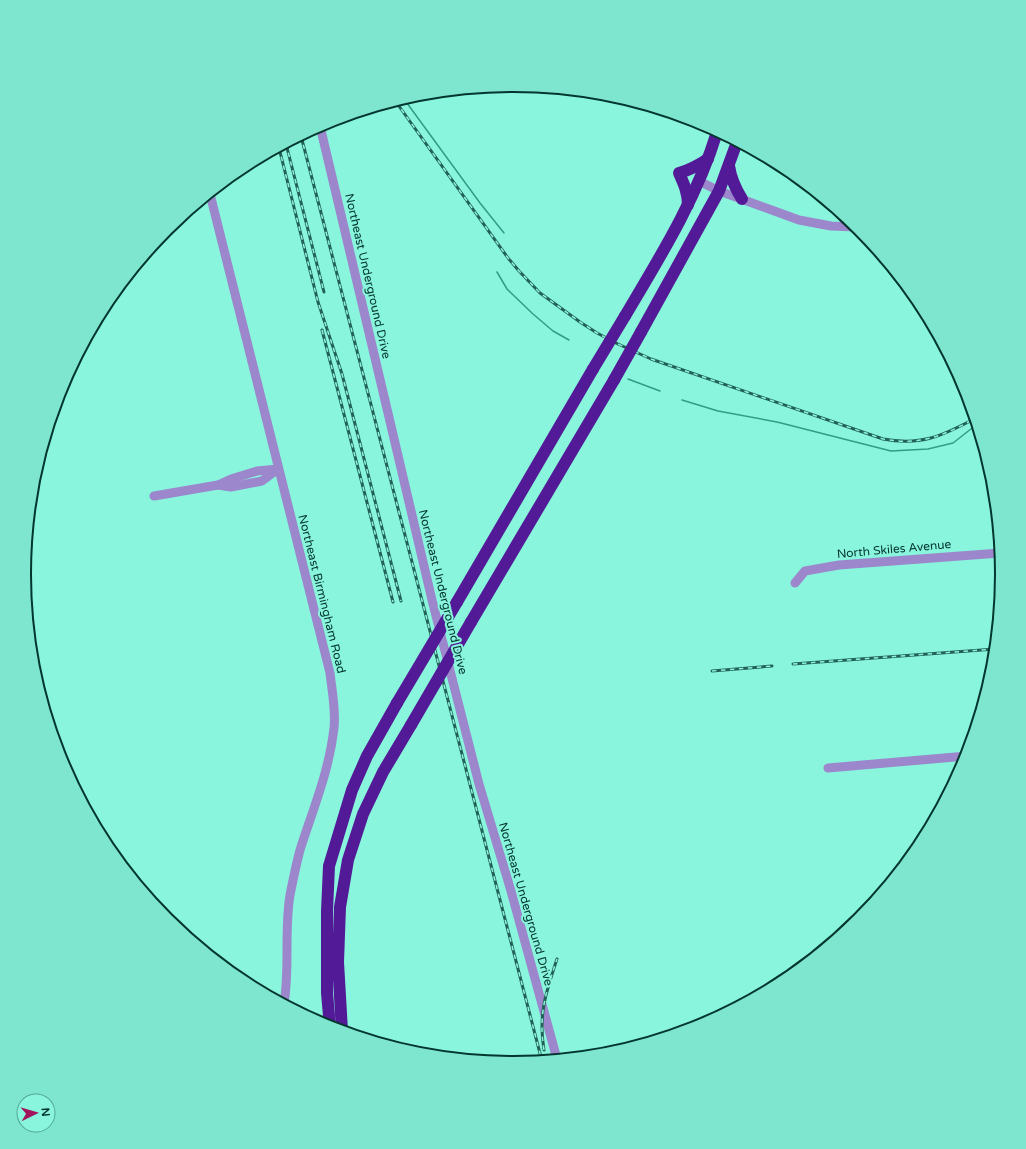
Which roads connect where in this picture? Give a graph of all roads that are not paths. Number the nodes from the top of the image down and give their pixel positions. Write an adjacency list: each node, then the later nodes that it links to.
1 (322, 132): 21 (street, Northeast Underground Drive)
2 (716, 138): 4 (highway)
3 (735, 147): 5 (highway)
4 (708, 159): 6 (highway); 10 (highway)
5 (729, 166): 7 (highway); 9 (highway)
6 (699, 181): 7 (street); 10 (highway)
7 (719, 191): 9 (street); 20 (highway, bridge)
8 (211, 199): 12 (street, Northeast Birmingham Road)
9 (742, 199): 11 (street)
10 (688, 205): 19 (highway, bridge)
11 (846, 226)
12 (278, 470): 13 (street); 18 (street, Northeast Birmingham Road)
13 (154, 496)
14 (994, 553): 15 (street, North Skiles Avenue)
15 (795, 583)
16 (959, 757): 17 (street)
17 (828, 768)
18 (285, 999)
19 (329, 1020)
20 (342, 1025)
21 (556, 1054)

